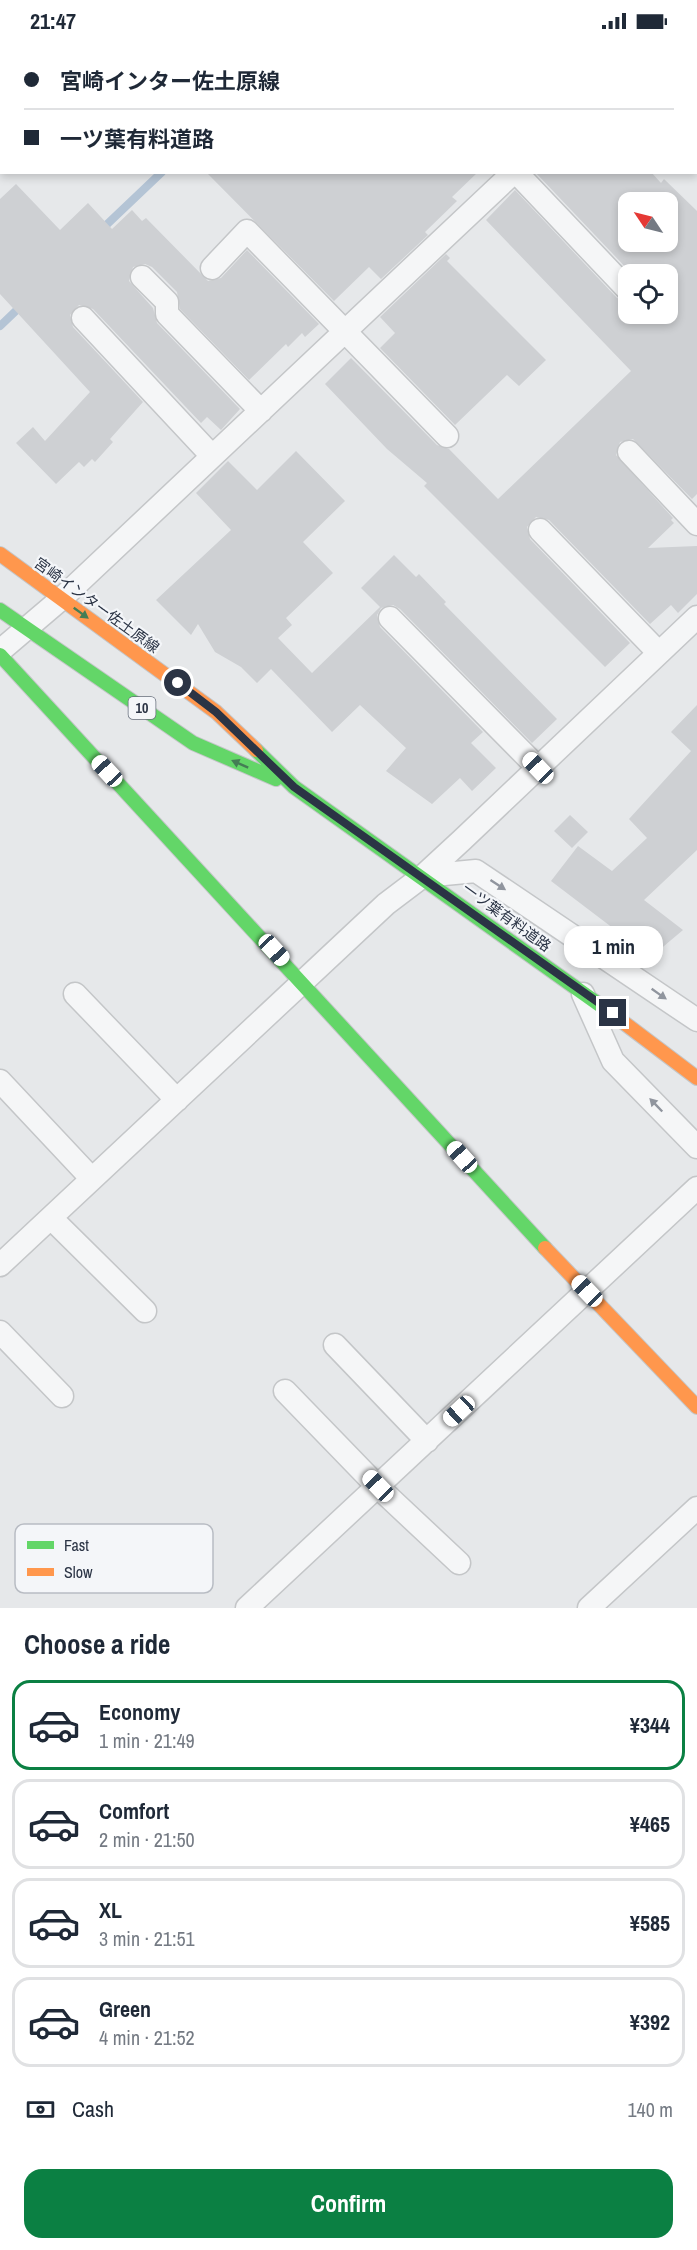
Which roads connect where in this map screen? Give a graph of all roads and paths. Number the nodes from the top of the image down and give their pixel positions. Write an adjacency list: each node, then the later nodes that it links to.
1 (513, 174): 7 (street)
2 (517, 174): 5 (street)
3 (212, 268): 7 (street)
4 (141, 277): 8 (street)
5 (618, 280)
6 (83, 318): 11 (street)
7 (345, 331): 8 (street); 9 (street)
8 (261, 411): 11 (street)
9 (447, 436)
10 (629, 452): 12 (street)
11 (212, 456): 15 (street)
12 (697, 524)
13 (540, 530): 21 (street)
14 (0, 554): 15 (main road, 宮崎インター佐土原線)
15 (61, 599): 19 (street); 23 (main road, 宮崎インター佐土原線, one-way to 23)
16 (0, 610): 19 (main road, 10)
17 (697, 617): 21 (street)
18 (390, 618): 22 (street)
19 (26, 629): 20 (street); 23 (main road, 10, one-way to 19)
20 (0, 653): 25 (main road)
21 (659, 653): 22 (street)
22 (538, 768): 24 (street)
23 (294, 787): 24 (main road, 一ツ葉有料道路)
24 (423, 876): 25 (street); 26 (main road, 一ツ葉有料道路); 28 (street, one-way to 28)
25 (303, 982): 31 (street); 37 (main road)
26 (581, 990): 29 (main road, 一ツ葉有料道路); 32 (street, one-way to 26)
27 (75, 994): 31 (street)
28 (697, 1020)
29 (697, 1078)
30 (0, 1081): 33 (street)
31 (177, 1100): 33 (street)
32 (697, 1147)
33 (92, 1179): 35 (street)
34 (697, 1188): 37 (street)
35 (51, 1218): 36 (street); 38 (street)
36 (3, 1257)
37 (587, 1291): 43 (main road); 44 (street)
38 (145, 1311)
39 (0, 1332): 42 (street)
40 (335, 1345): 44 (street)
41 (285, 1391): 45 (street)
42 (62, 1396)
43 (697, 1407)
44 (427, 1441): 45 (street)
45 (378, 1486): 47 (street); 48 (street)
46 (697, 1508): 49 (street)
47 (459, 1563)
48 (248, 1608)
49 (589, 1608)

